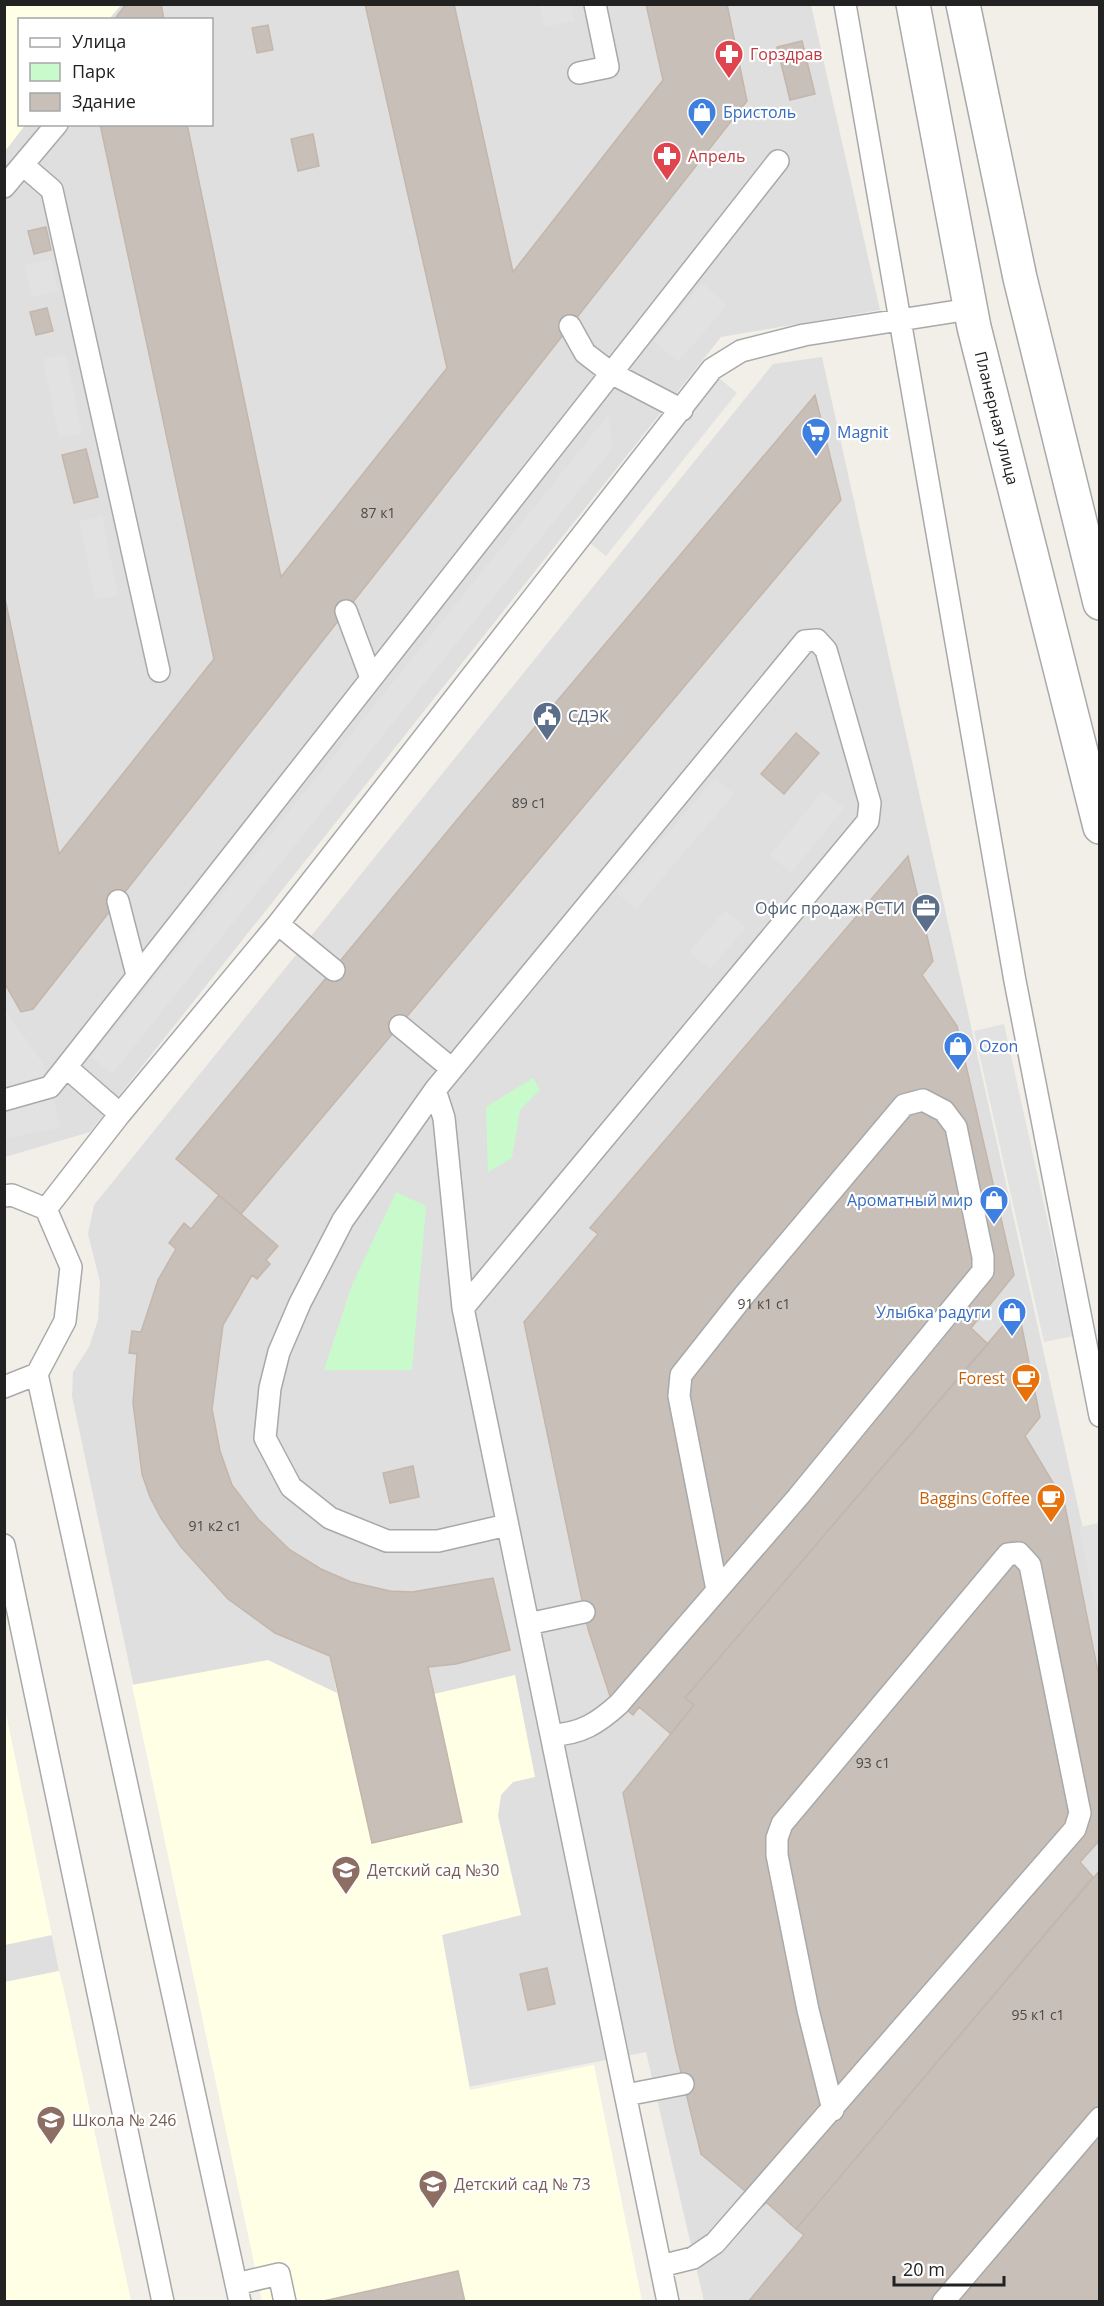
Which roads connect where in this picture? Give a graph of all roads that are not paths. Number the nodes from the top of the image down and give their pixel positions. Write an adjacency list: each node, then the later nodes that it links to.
1 (595, 4): 5 (lane)
2 (844, 4): 11 (lane)
3 (913, 4): 10 (street, Планерная улица)
4 (963, 4): 15 (street)
5 (579, 73)
6 (55, 126): 8 (lane)
7 (778, 161): 13 (lane)
8 (23, 165): 9 (lane); 17 (lane)
9 (4, 187)
10 (970, 309): 11 (lane); 19 (street, Планерная улица)
11 (900, 320): 14 (lane); 35 (lane)
12 (570, 326): 13 (lane)
13 (611, 373): 14 (lane); 18 (lane)
14 (682, 410): 21 (lane)
15 (1100, 603)
16 (346, 611): 18 (lane)
17 (159, 671)
18 (371, 678): 23 (lane)
19 (1100, 827)
20 (118, 901): 23 (lane)
21 (278, 924): 22 (lane); 29 (lane)
22 (334, 970)
23 (137, 975): 25 (lane)
24 (400, 1026): 26 (lane)
25 (66, 1067): 28 (lane); 29 (lane)
26 (452, 1070): 27 (lane); 32 (lane)
27 (435, 1090): 32 (lane); 36 (lane)
28 (4, 1100)
29 (120, 1114): 31 (lane)
30 (4, 1196): 31 (lane)
31 (46, 1209): 33 (lane)
32 (463, 1308): 36 (lane)
33 (38, 1374): 34 (lane); 47 (lane)
34 (4, 1387)
35 (1100, 1416)
36 (507, 1525): 40 (lane)
37 (4, 1545): 48 (lane)
38 (717, 1590): 38 (lane); 41 (lane)
39 (584, 1612): 40 (lane)
40 (528, 1624): 41 (lane)
41 (552, 1735): 43 (lane)
42 (683, 2084): 43 (lane)
43 (626, 2095): 46 (lane)
44 (833, 2110): 44 (lane); 46 (lane)
45 (1100, 2118): 51 (lane)
46 (661, 2266): 50 (lane)
47 (238, 2293): 49 (lane)
48 (163, 2301)
49 (285, 2301)
50 (668, 2301)
51 (943, 2301)

